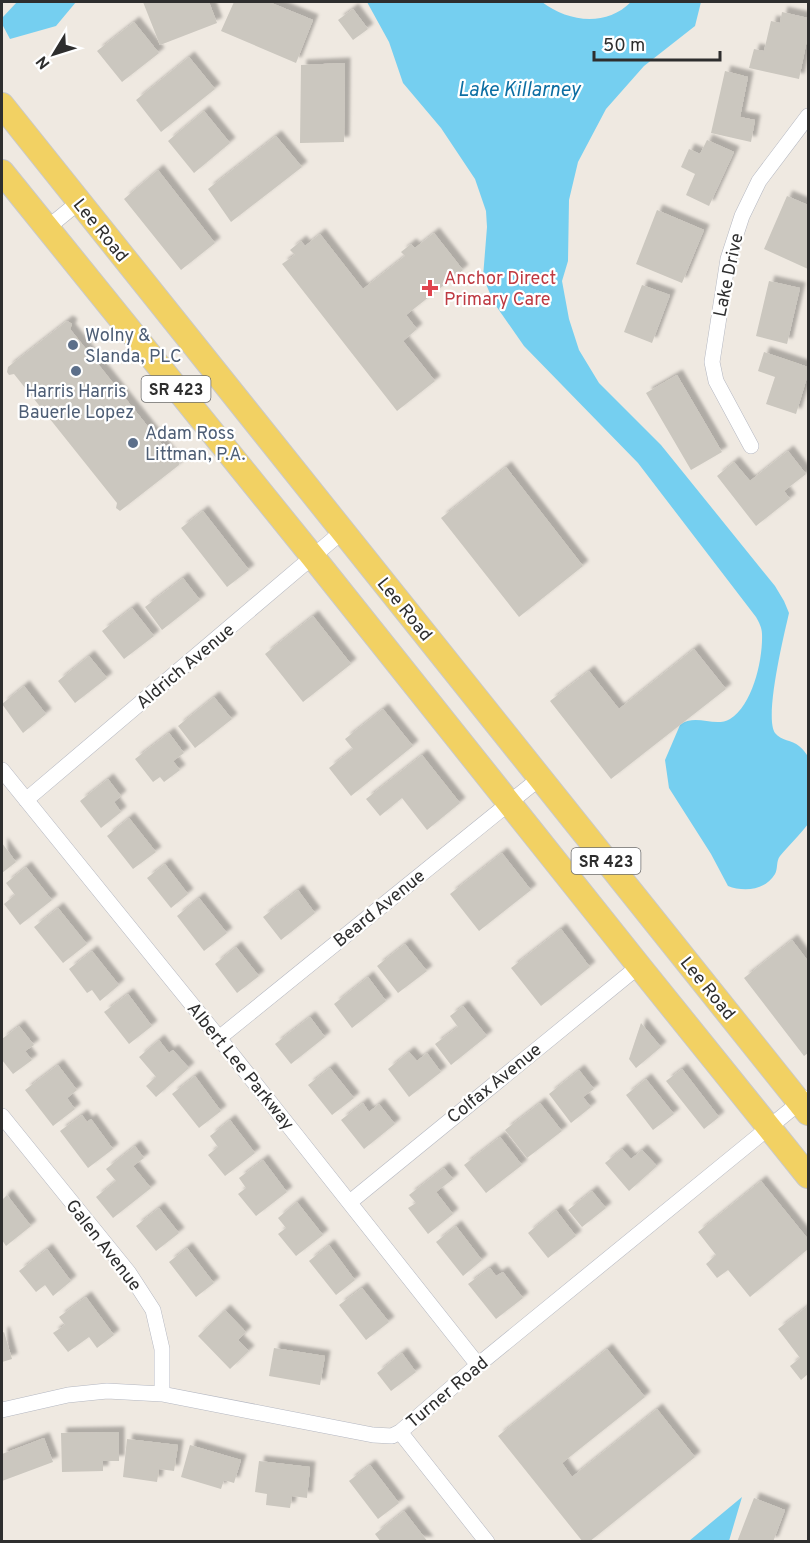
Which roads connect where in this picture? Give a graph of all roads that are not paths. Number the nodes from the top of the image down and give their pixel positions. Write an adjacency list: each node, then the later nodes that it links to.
1 (2, 105): 4 (main road, Lee Road / SR 423)
2 (808, 116): 6 (street, Lake Drive)
3 (2, 172): 5 (main road, SR 423)
4 (79, 202): 5 (street); 7 (main road, Lee Road / SR 423)
5 (46, 229): 8 (main road, SR 423)
6 (751, 446)
7 (343, 531): 8 (street, Aldrich Avenue); 10 (main road, Lee Road / SR 423)
8 (313, 557): 11 (street, Aldrich Avenue); 12 (main road, SR 423)
9 (2, 770): 11 (street, Albert Lee Parkway)
10 (540, 778): 12 (street, Beard Avenue); 15 (main road, Lee Road / SR 423)
11 (26, 800): 14 (street, Albert Lee Parkway)
12 (510, 803): 13 (main road, SR 423); 14 (street, Beard Avenue)
13 (639, 966): 17 (main road, SR 423); 19 (street, Colfax Avenue)
14 (219, 1038): 19 (street, Albert Lee Parkway)
15 (806, 1103): 17 (street, Turner Road)
16 (2, 1116): 21 (street, Galen Avenue)
17 (770, 1128): 18 (main road, SR 423); 20 (street, Turner Road)
18 (808, 1176)
19 (350, 1202): 20 (street, Albert Lee Parkway)
20 (478, 1365): 23 (street, Turner Road)
21 (162, 1394): 22 (street, Turner Road); 23 (street, Turner Road)
22 (2, 1410)
23 (400, 1432): 24 (street)
24 (487, 1542)

